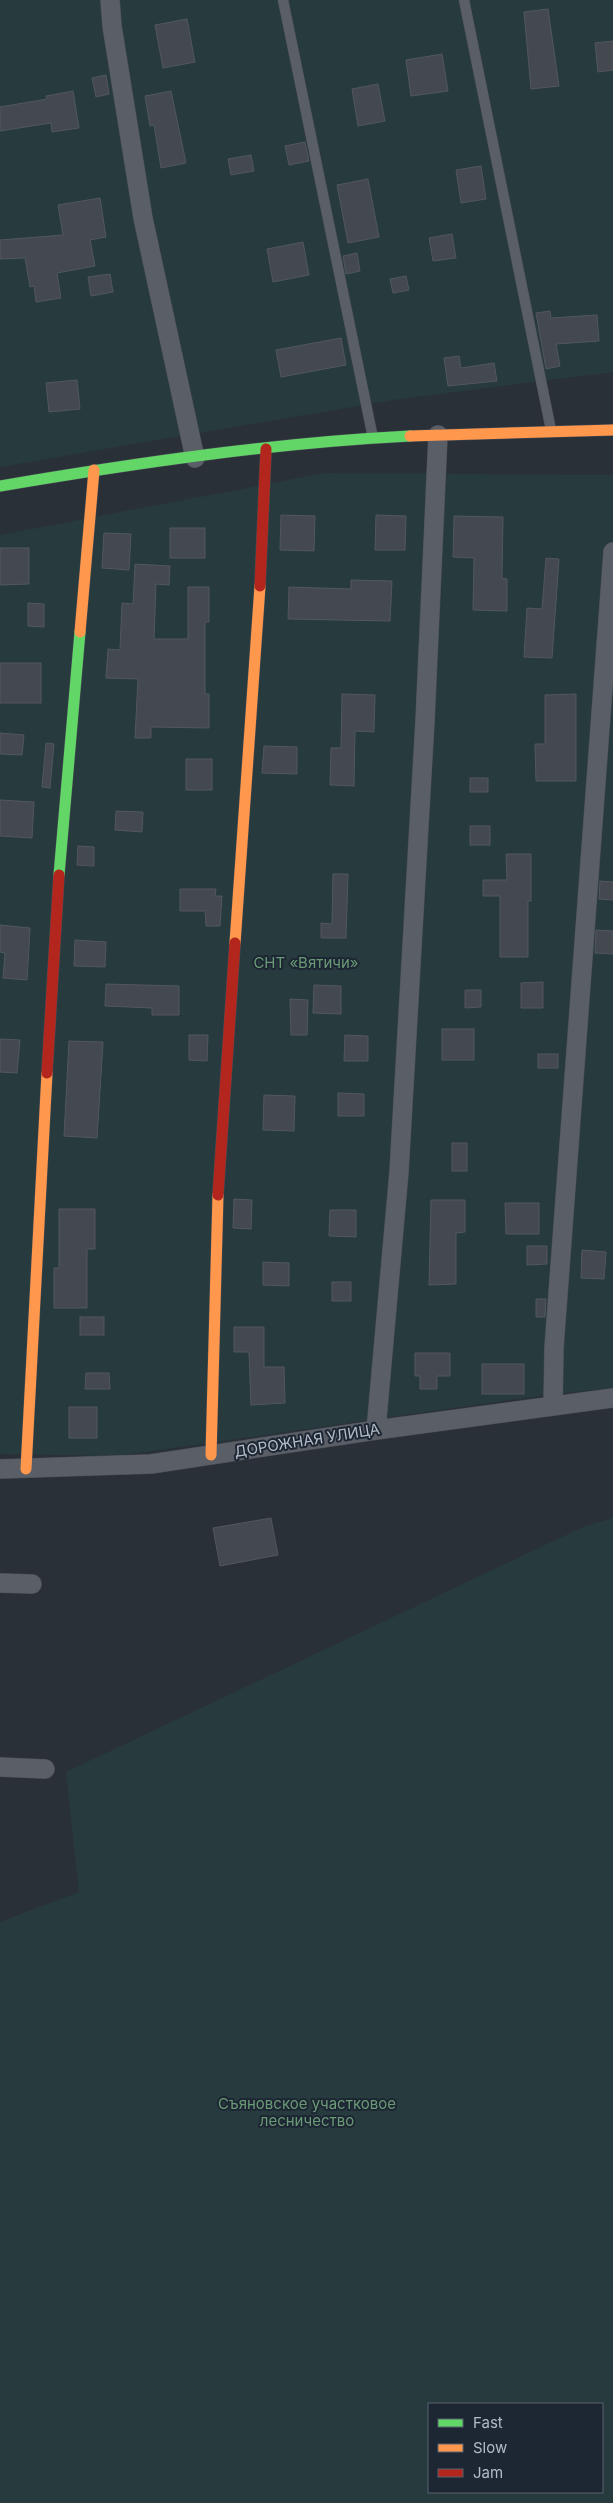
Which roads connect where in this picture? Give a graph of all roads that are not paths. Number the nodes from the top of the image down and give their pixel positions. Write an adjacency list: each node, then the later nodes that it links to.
1 (110, 0): 9 (street)
2 (283, 0): 7 (lane)
3 (464, 0): 5 (lane)
4 (613, 430): 5 (street)
5 (551, 431): 6 (street)
6 (438, 435): 7 (street); 15 (street)
7 (373, 440): 8 (street)
8 (266, 449): 9 (street); 16 (street)
9 (195, 458): 10 (street)
10 (94, 470): 11 (street); 18 (street)
11 (0, 486)
12 (613, 552): 14 (street)
13 (613, 1398): 14 (street, ДОРОЖНАЯ УЛИЦА)
14 (553, 1405): 15 (street, ДОРОЖНАЯ УЛИЦА)
15 (376, 1430): 16 (street, ДОРОЖНАЯ УЛИЦА)
16 (211, 1455): 18 (street, ДОРОЖНАЯ УЛИЦА)
17 (0, 1469): 18 (street, ДОРОЖНАЯ УЛИЦА)
18 (26, 1469)
19 (0, 1583): 20 (street)
20 (32, 1584)
21 (0, 1767): 22 (street)
22 (45, 1769)

